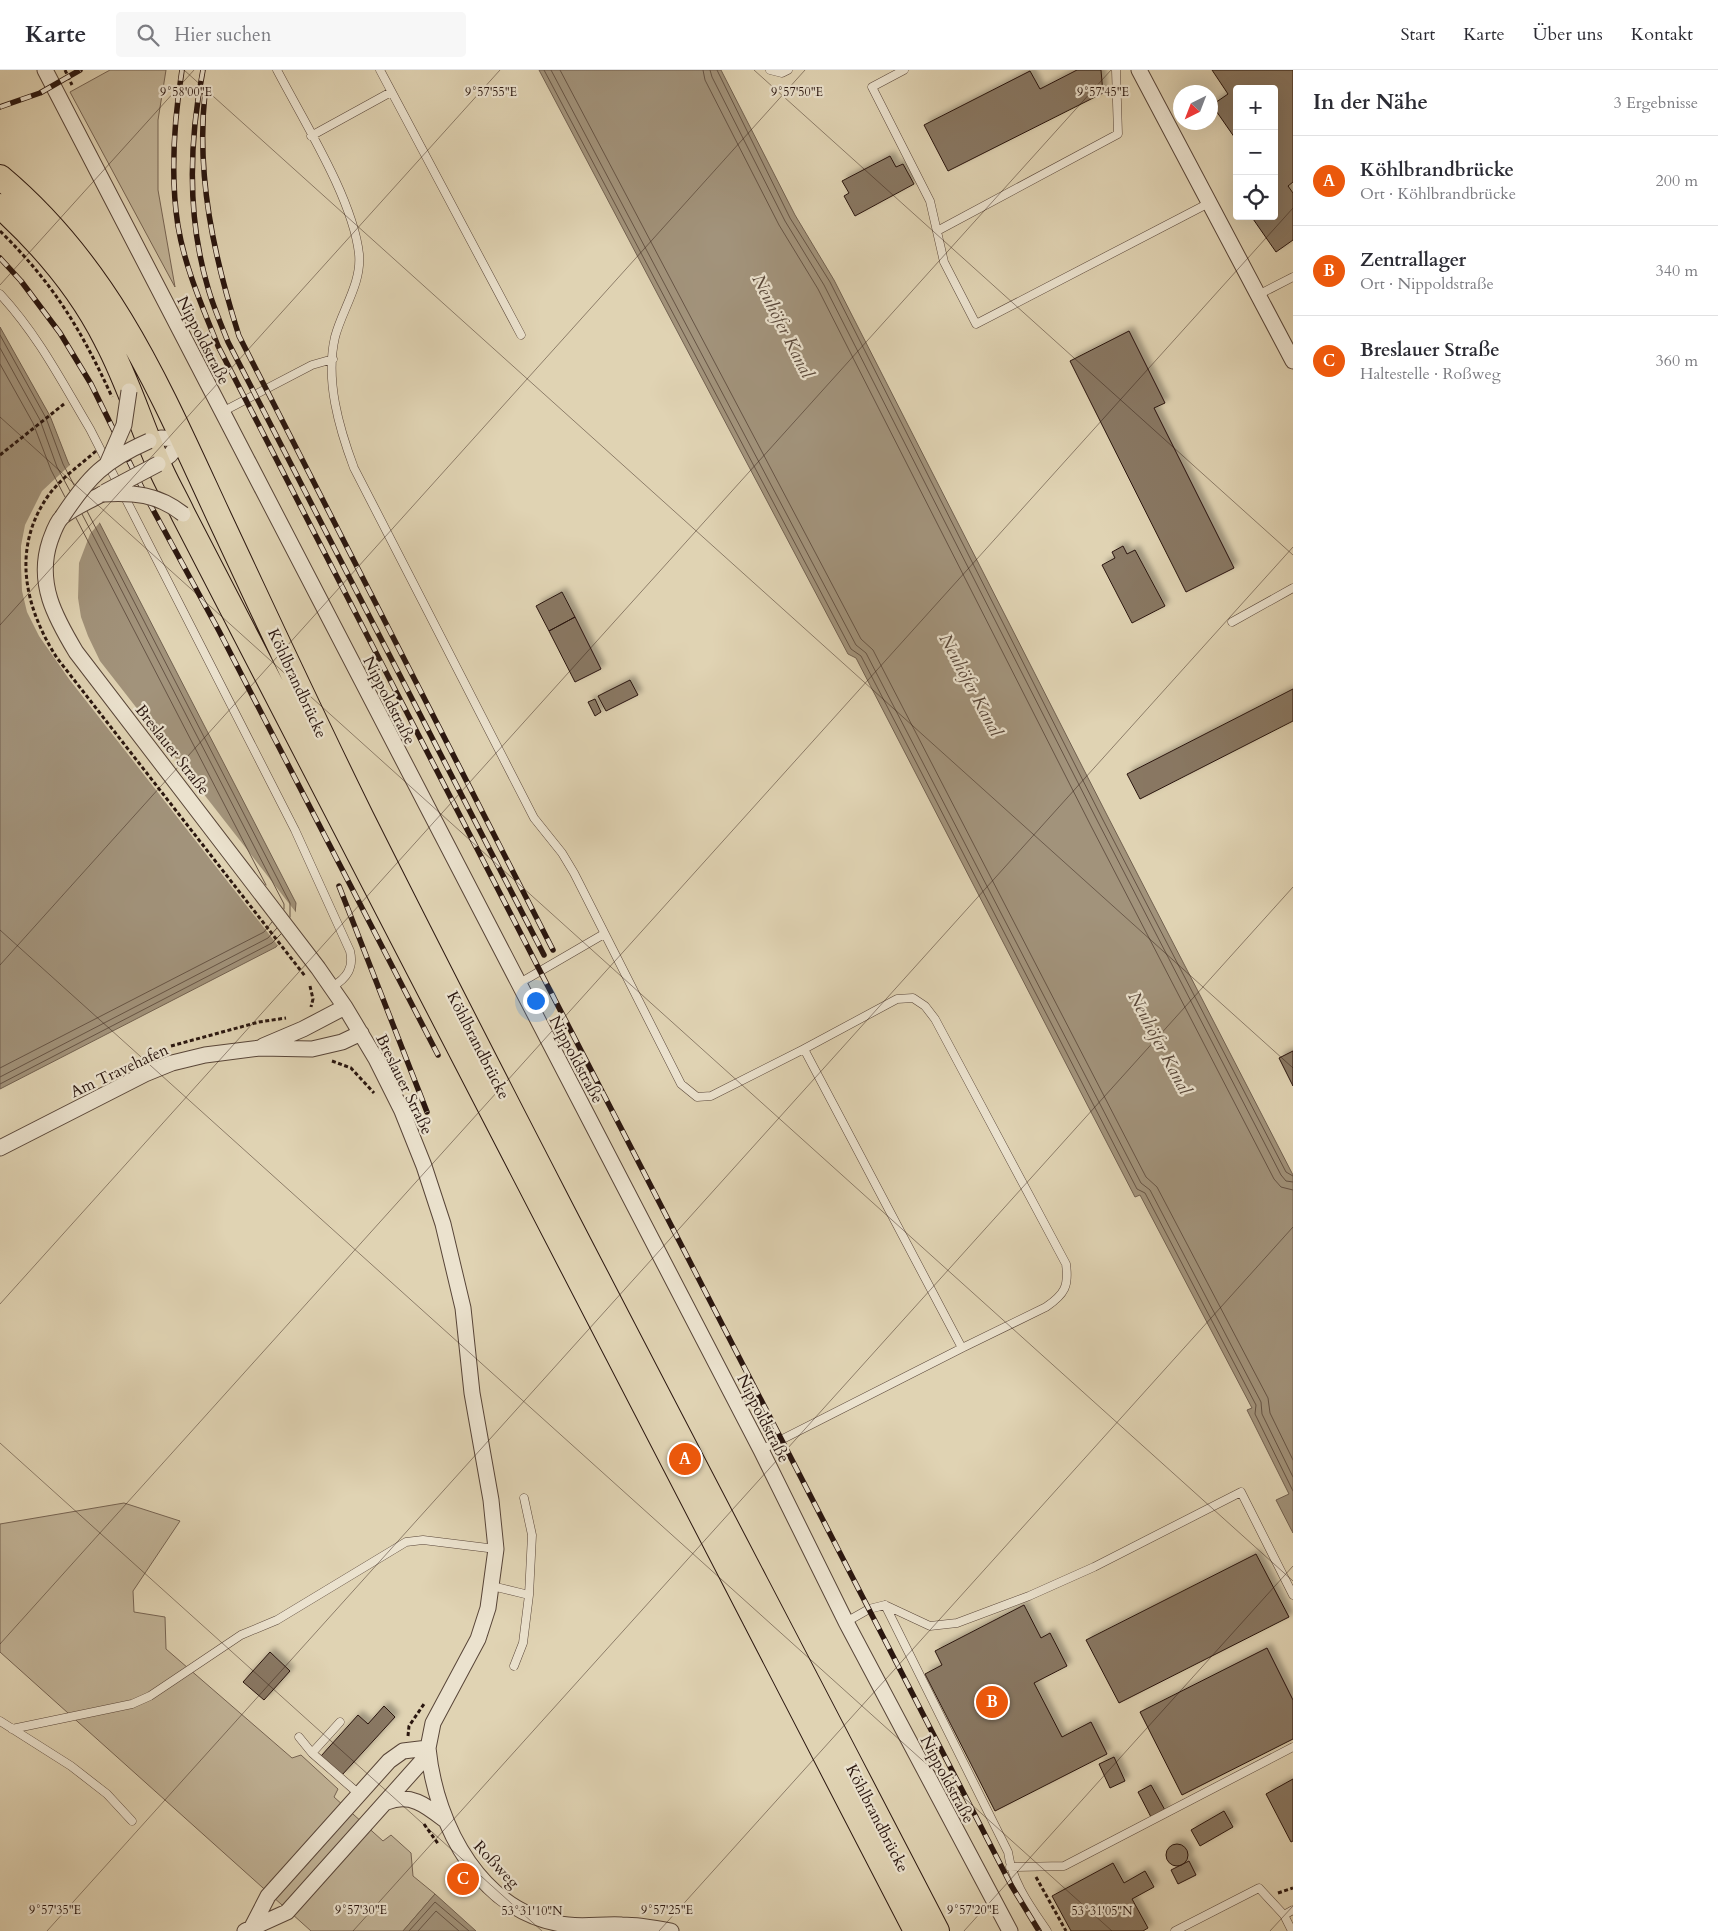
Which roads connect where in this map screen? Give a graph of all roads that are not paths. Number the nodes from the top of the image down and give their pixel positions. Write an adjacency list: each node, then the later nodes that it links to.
1 (45, 70): 24 (street, Nippoldstraße)
2 (277, 70): 10 (lane)
3 (380, 70): 9 (lane)
4 (770, 70): 5 (lane)
5 (788, 70)
6 (904, 70): 14 (lane)
7 (1116, 70): 14 (lane)
8 (1139, 70): 12 (street)
9 (391, 92): 10 (lane); 20 (lane)
10 (311, 136): 21 (lane)
11 (0, 177): 25 (main road, Köhlbrandbrücke)
12 (1210, 203): 14 (lane); 17 (street)
13 (0, 206): 23 (main road, Köhlbrandbrücke)
14 (939, 230)
15 (1293, 277): 17 (lane)
16 (0, 294): 19 (lane)
17 (1258, 295): 22 (street)
18 (0, 301): 19 (lane)
19 (10, 305): 36 (lane)
20 (521, 334)
21 (332, 360): 24 (lane); 34 (lane)
22 (1293, 361)
23 (120, 395): 26 (main road, Köhlbrandbrücke); 27 (street, Breslauer Straße, bridge)
24 (222, 412): 35 (street, Nippoldstraße)
25 (183, 439): 26 (street, Breslauer Straße); 28 (street); 69 (main road, Köhlbrandbrücke)
26 (149, 441): 27 (street, Breslauer Straße, bridge); 28 (main road, Köhlbrandbrücke)
27 (108, 462): 31 (street, Breslauer Straße, bridge)
28 (158, 464): 29 (street, bridge); 30 (main road, Köhlbrandbrücke)
29 (102, 494): 30 (street, bridge); 31 (street, bridge)
30 (183, 514): 68 (main road, Köhlbrandbrücke)
31 (62, 517): 36 (street, Breslauer Straße)
32 (1293, 588): 33 (lane)
33 (1232, 622)
34 (604, 934): 35 (lane); 40 (lane)
35 (518, 984): 43 (street, Nippoldstraße)
36 (332, 987): 37 (street, Breslauer Straße)
37 (345, 1007): 38 (street, Breslauer Straße); 39 (street, Am Travehafen)
38 (361, 1033): 39 (street, Am Travehafen); 45 (street, Breslauer Straße)
39 (260, 1048): 41 (street, Am Travehafen)
40 (804, 1049): 42 (lane); 42 (lane)
41 (0, 1148)
42 (962, 1348): 43 (lane)
43 (761, 1450): 50 (street, Nippoldstraße)
44 (524, 1498): 48 (lane)
45 (496, 1549): 46 (street, Breslauer Straße); 54 (lane)
46 (492, 1586): 48 (lane); 57 (street, Breslauer Straße)
47 (1293, 1594): 49 (lane)
48 (530, 1595): 51 (lane)
49 (885, 1604): 50 (lane); 63 (lane)
50 (846, 1622): 70 (street, Nippoldstraße)
51 (514, 1666)
52 (0, 1721): 54 (lane)
53 (340, 1722): 58 (lane)
54 (12, 1729): 61 (lane)
55 (299, 1736): 58 (lane)
56 (1293, 1747): 63 (lane)
57 (428, 1748): 59 (street, Breslauer Straße); 60 (street, Breslauer Straße); 62 (street, Roßweg)
58 (312, 1753): 59 (lane)
59 (359, 1794): 66 (street, Breslauer Straße)
60 (388, 1802): 62 (street); 66 (street, Breslauer Straße)
61 (132, 1821)
62 (446, 1821): 67 (street, Roßweg)
63 (1010, 1867): 71 (lane)
64 (1293, 1910): 65 (lane)
65 (1284, 1915): 72 (lane); 73 (lane)
66 (249, 1929)
67 (671, 1931)
68 (916, 1931)
69 (937, 1931)
70 (1010, 1931)
71 (1047, 1931)
72 (1175, 1931)
73 (1292, 1931)

